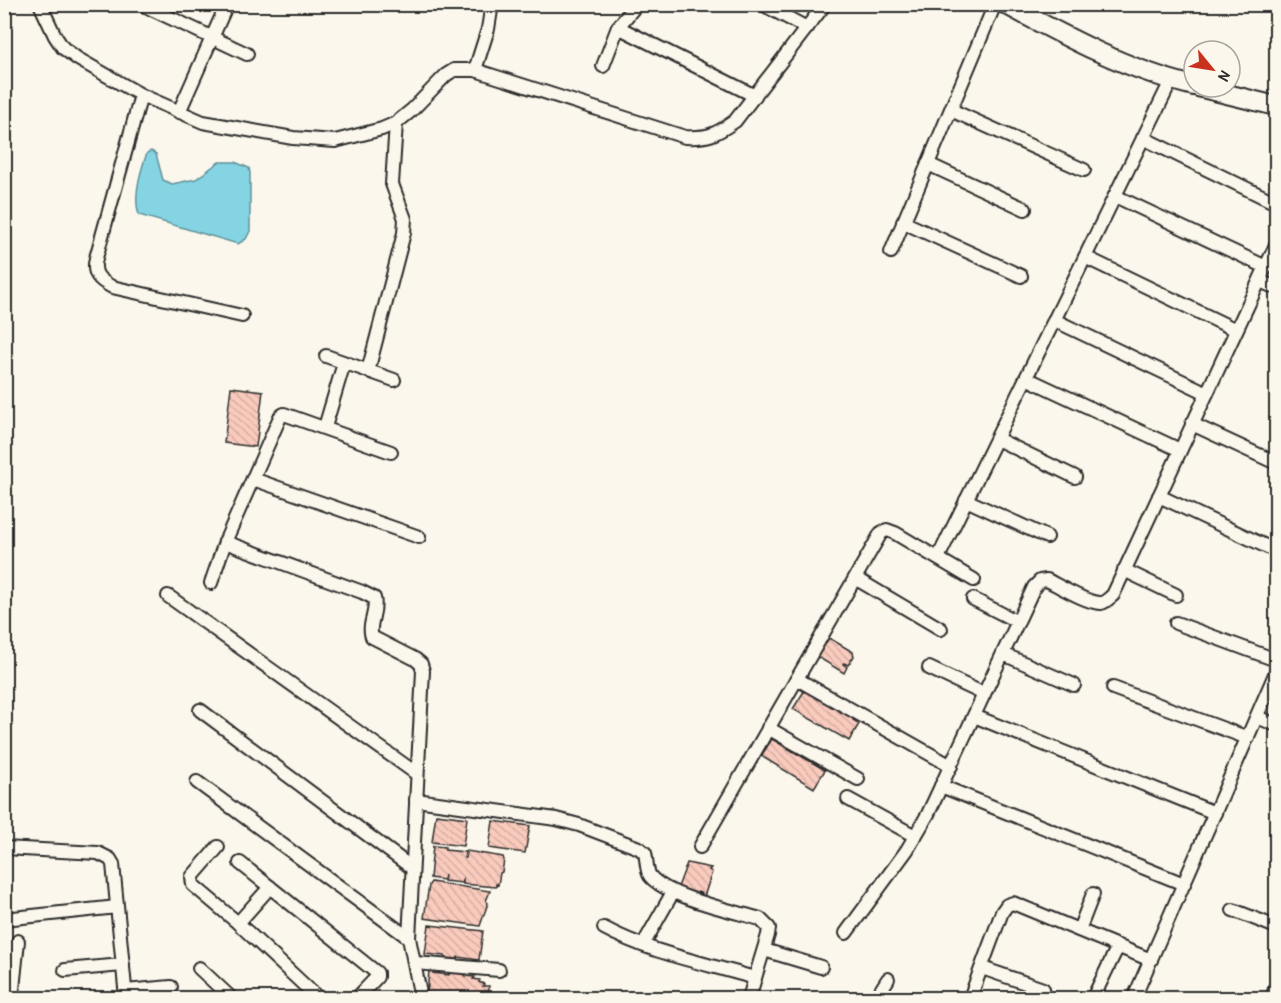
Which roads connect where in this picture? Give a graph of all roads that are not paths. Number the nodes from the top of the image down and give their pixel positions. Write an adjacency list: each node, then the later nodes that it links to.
1 (40, 4): 18 (street)
2 (141, 4): 12 (street)
3 (227, 4): 12 (street)
4 (492, 4): 15 (street)
5 (637, 4): 10 (street)
6 (762, 4): 11 (street)
7 (825, 4): 11 (street)
8 (995, 4): 22 (street)
9 (1005, 4): 16 (street)
10 (618, 27): 14 (street); 19 (street)
11 (807, 28): 19 (street)
12 (212, 37): 13 (street); 23 (street)
13 (247, 54)
14 (603, 66)
15 (476, 70): 19 (street); 24 (street)
16 (1171, 81): 17 (street); 25 (street)
17 (1182, 83)
18 (141, 95): 23 (street); 39 (street)
19 (754, 96)
20 (1242, 98): 21 (street)
21 (1276, 106)
22 (951, 110): 26 (street); 27 (street)
23 (179, 112): 24 (street)
24 (396, 123): 44 (street)
25 (1143, 138): 28 (street); 29 (street)
26 (928, 164): 30 (street); 31 (street)
27 (1084, 171)
28 (1115, 196): 34 (street); 35 (street)
29 (1276, 203)
30 (1025, 209)
31 (903, 222): 33 (street); 36 (street)
32 (1276, 245): 35 (street)
33 (891, 252)
34 (1085, 258): 40 (street); 41 (street)
35 (1266, 267): 37 (street)
36 (1021, 276)
37 (1260, 281): 38 (street); 41 (street)
38 (1276, 288)
39 (242, 316)
40 (1054, 321): 45 (street); 47 (street)
41 (1236, 330): 47 (street)
42 (326, 356): 43 (street)
43 (344, 363): 44 (street); 49 (street)
44 (368, 371): 46 (street)
45 (1026, 378): 50 (street); 51 (street)
46 (394, 380)
47 (1207, 393): 48 (street)
48 (1192, 424): 51 (street); 53 (street)
49 (325, 427): 52 (street); 55 (street)
50 (997, 439): 54 (street); 57 (street)
51 (1180, 450): 56 (street)
52 (391, 452)
53 (1276, 463)
54 (1075, 477)
55 (253, 479): 58 (street); 60 (street)
56 (1159, 496): 61 (street); 63 (street)
57 (966, 500): 59 (street); 62 (street)
58 (419, 537)
59 (1047, 537)
60 (225, 542): 66 (street); 88 (street)
61 (1276, 551)
62 (938, 558): 64 (street); 65 (street)
63 (1124, 570): 67 (street); 70 (street)
64 (855, 578): 72 (street); 77 (street)
65 (974, 580)
66 (212, 583)
67 (1176, 595)
68 (168, 596): 88 (street)
69 (973, 598): 70 (street)
70 (1018, 622): 73 (street)
71 (1176, 623): 74 (street)
72 (941, 629)
73 (1003, 654): 78 (street); 80 (street)
74 (1276, 660)
75 (928, 668): 80 (street)
76 (1276, 672): 83 (street)
77 (797, 679): 85 (street); 87 (street)
78 (1074, 685)
79 (1113, 687): 86 (street)
80 (984, 694): 82 (street)
81 (200, 710): 100 (street)
82 (974, 716): 87 (street); 94 (street)
83 (1257, 717): 84 (street); 86 (street)
84 (1276, 725)
85 (768, 728): 89 (street); 97 (street)
86 (1248, 738): 94 (street)
87 (951, 766): 91 (street)
88 (417, 774): 93 (street)
89 (858, 779)
90 (197, 782): 113 (street)
91 (941, 786): 95 (street); 101 (street)
92 (848, 799): 95 (street)
93 (416, 800): 100 (street); 103 (street)
94 (1215, 813): 101 (street)
95 (915, 836): 112 (street)
96 (218, 847): 108 (street)
97 (700, 847)
98 (4, 848): 105 (street)
99 (240, 863): 102 (street)
100 (412, 868): 113 (street)
101 (1184, 884): 118 (street)
102 (270, 887): 108 (street); 137 (street)
103 (673, 892): 115 (street); 117 (street)
104 (1093, 894): 111 (street)
105 (117, 908): 107 (street); 120 (street)
106 (1233, 910): 109 (street)
107 (4, 919)
108 (238, 923): 136 (street)
109 (1276, 927)
110 (604, 928): 115 (street)
111 (1079, 930): 116 (street); 123 (street)
112 (846, 933)
113 (409, 938): 119 (street)
114 (18, 941): 124 (street)
115 (644, 945): 127 (street)
116 (1118, 946): 118 (street); 141 (street)
117 (764, 950): 121 (street); 127 (street)
118 (1151, 960): 142 (street)
119 (415, 963): 126 (street); 133 (street)
120 (123, 965): 125 (street); 132 (street)
121 (821, 967)
122 (199, 968): 135 (street)
123 (982, 968): 131 (street); 140 (street)
124 (10, 970): 134 (street)
125 (65, 970)
126 (499, 970)
127 (755, 978): 138 (street)
128 (888, 979): 139 (street)
129 (1276, 986): 143 (street)
130 (171, 987): 132 (street)
131 (1043, 989)
132 (126, 995)
133 (421, 998)
134 (12, 999)
135 (231, 999)
136 (318, 999)
137 (357, 999)
138 (748, 999)
139 (876, 999)
140 (970, 999)
141 (1093, 999)
142 (1134, 999)
143 (1272, 999)

